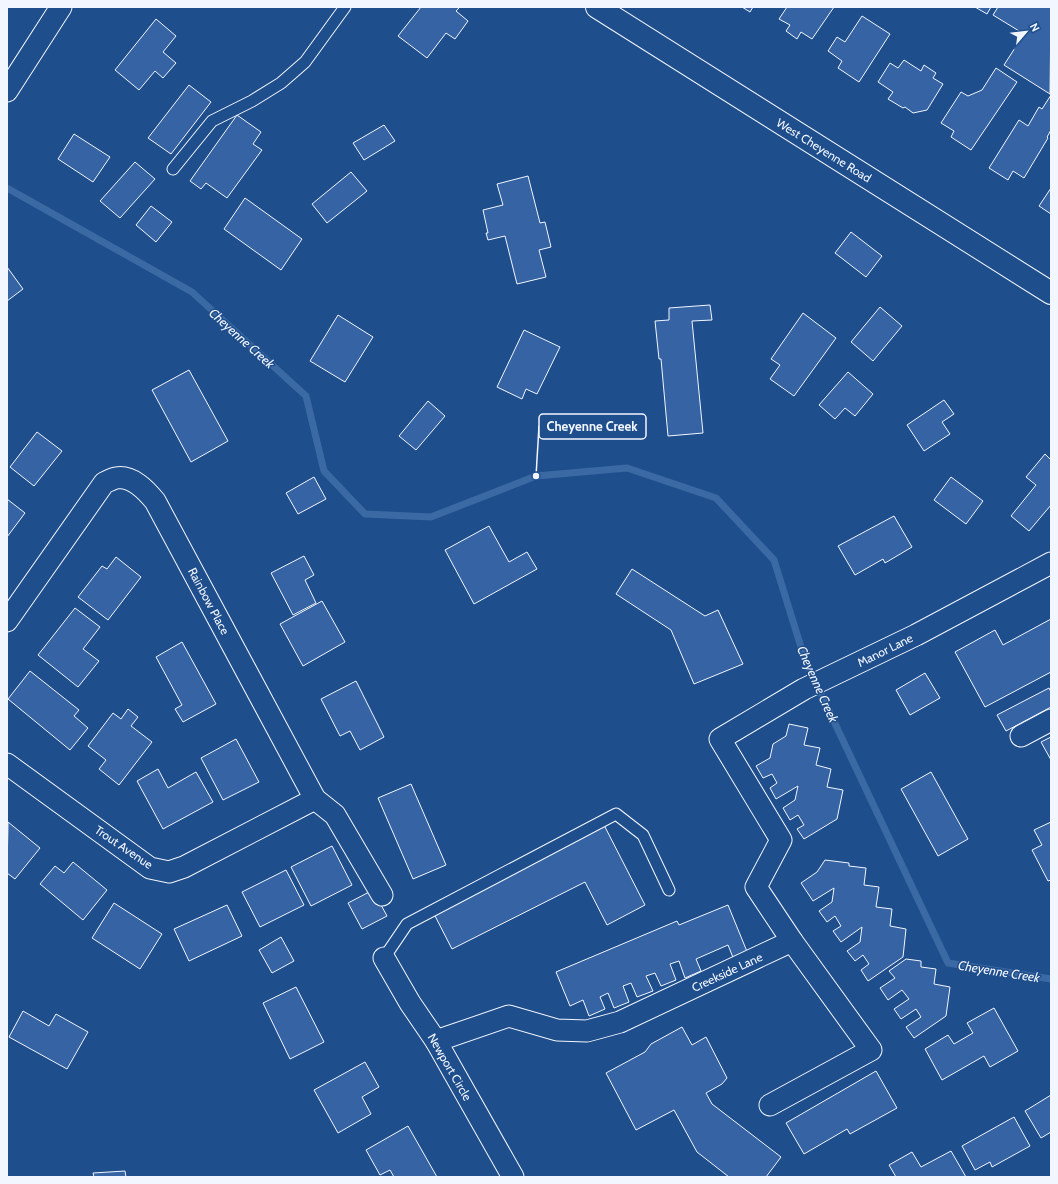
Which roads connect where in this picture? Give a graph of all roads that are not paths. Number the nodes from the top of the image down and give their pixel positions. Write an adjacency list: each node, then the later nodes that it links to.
1 (61, 7): 4 (street)
2 (345, 7): 5 (lane)
3 (597, 7): 6 (main road, West Cheyenne Road)
4 (7, 91)
5 (173, 169)
6 (1051, 294)
7 (1051, 563): 15 (street, Manor Lane)
8 (7, 621): 12 (street, Rainbow Place)
9 (1051, 720): 10 (street)
10 (1021, 736)
11 (7, 764): 12 (street, Trout Avenue)
12 (315, 799): 14 (street, Rainbow Place)
13 (669, 890): 16 (lane)
14 (382, 895)
15 (792, 941): 17 (street, Creekside Lane); 18 (street)
16 (384, 958): 17 (street, Newport Circle)
17 (436, 1041): 19 (street, Newport Circle)
18 (770, 1105)
19 (513, 1177)

